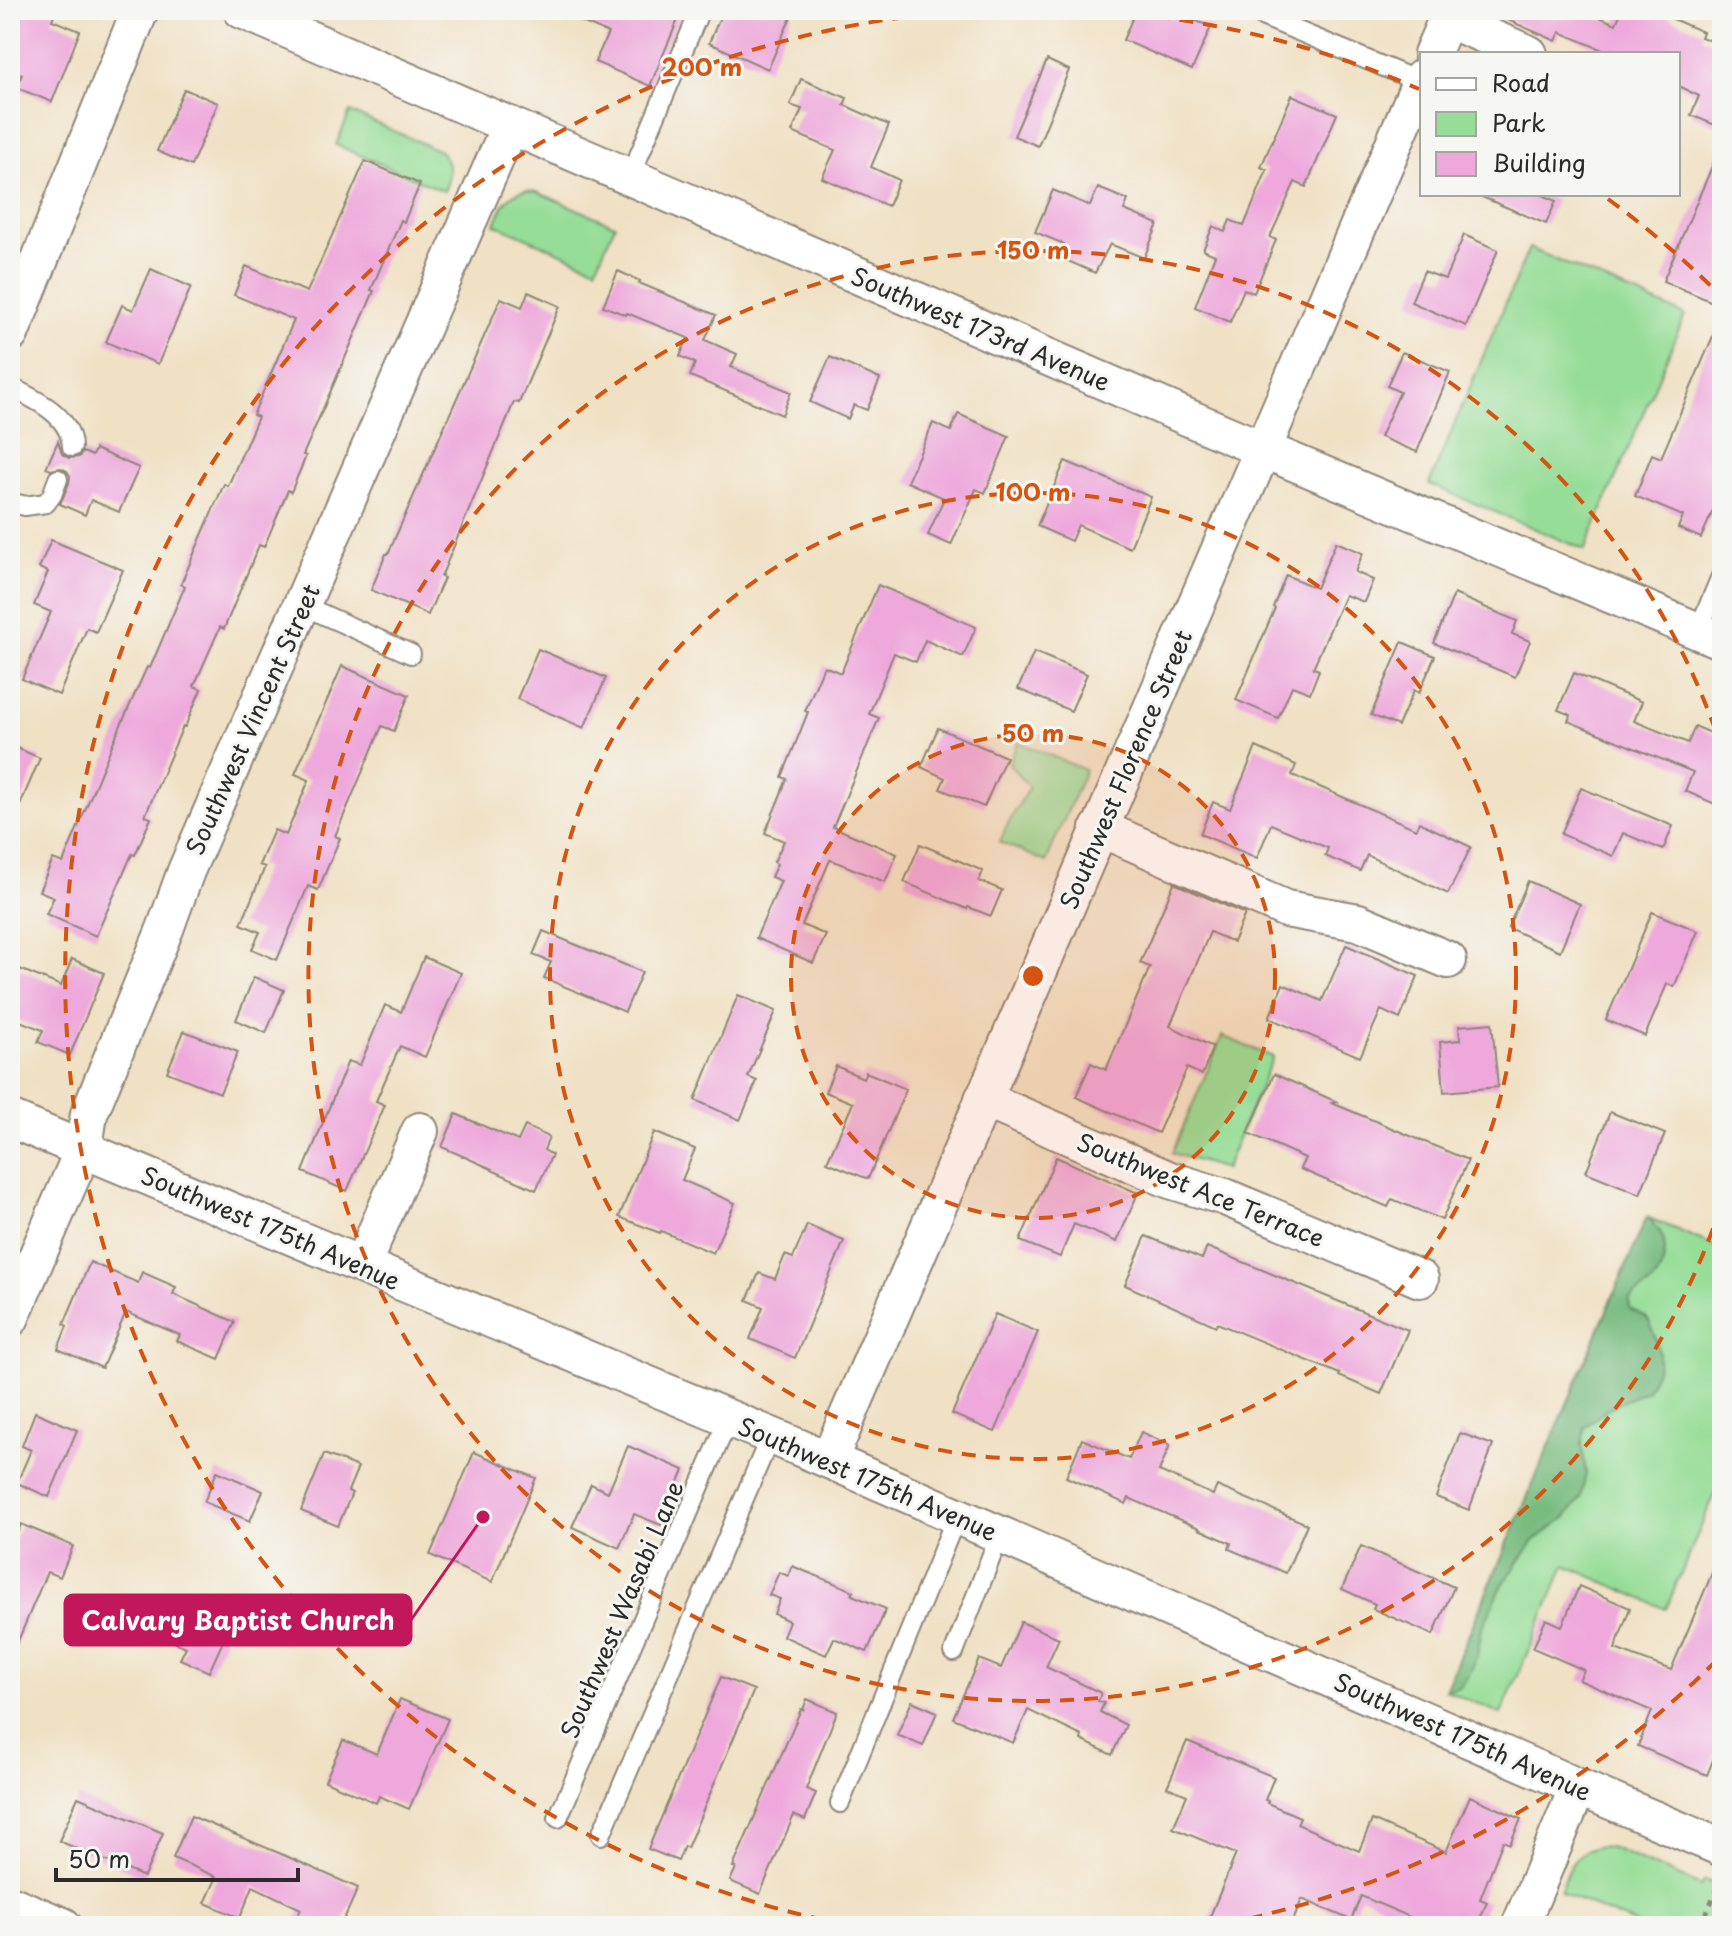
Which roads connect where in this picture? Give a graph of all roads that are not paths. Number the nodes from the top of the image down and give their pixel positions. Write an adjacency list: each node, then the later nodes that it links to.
1 (140, 10): 12 (street)
2 (242, 10): 10 (street, Southwest 173rd Avenue)
3 (700, 10): 11 (lane)
4 (1254, 10): 8 (lane)
5 (1449, 15): 6 (street, Southwest Florence Street); 7 (street)
6 (1433, 52)
7 (1525, 52)
8 (1420, 69)
9 (1420, 83): 15 (street, Southwest Florence Street)
10 (510, 125): 11 (street, Southwest 173rd Avenue); 19 (street, Southwest Vincent Street)
11 (630, 177): 15 (street, Southwest 173rd Avenue)
12 (10, 334)
13 (10, 387): 14 (lane)
14 (72, 447)
15 (1263, 450): 20 (street, Southwest 173rd Avenue); 22 (street, Southwest Florence Street)
16 (58, 479): 17 (lane)
17 (10, 502)
18 (1722, 574): 20 (lane)
19 (302, 605): 21 (lane); 27 (street, Southwest Vincent Street)
20 (1710, 636)
21 (411, 654)
22 (1099, 828): 23 (street); 24 (street, Southwest Florence Street)
23 (1448, 960)
24 (983, 1099): 29 (street, Southwest Ace Terrace); 33 (street, Southwest Florence Street)
25 (10, 1119): 27 (street, Southwest 175th Avenue)
26 (420, 1131): 28 (street)
27 (84, 1148): 28 (street, Southwest 175th Avenue); 30 (street, Southwest Vincent Street)
28 (362, 1265): 31 (street, Southwest 175th Avenue)
29 (1420, 1279)
30 (10, 1319)
31 (729, 1418): 32 (street, Southwest 175th Avenue); 39 (lane, Southwest Wasabi Lane)
32 (771, 1435): 33 (street, Southwest 175th Avenue); 40 (lane)
33 (829, 1460): 34 (street, Southwest 175th Avenue)
34 (957, 1515): 35 (street, Southwest 175th Avenue); 38 (lane)
35 (1000, 1534): 36 (lane); 37 (street, Southwest 175th Avenue)
36 (954, 1652)
37 (1578, 1787): 41 (street, Southwest 175th Avenue); 44 (street)
38 (840, 1803)
39 (558, 1818)
40 (601, 1835)
41 (1722, 1848)
42 (10, 1904): 43 (street)
43 (63, 1926)
44 (1520, 1926)

